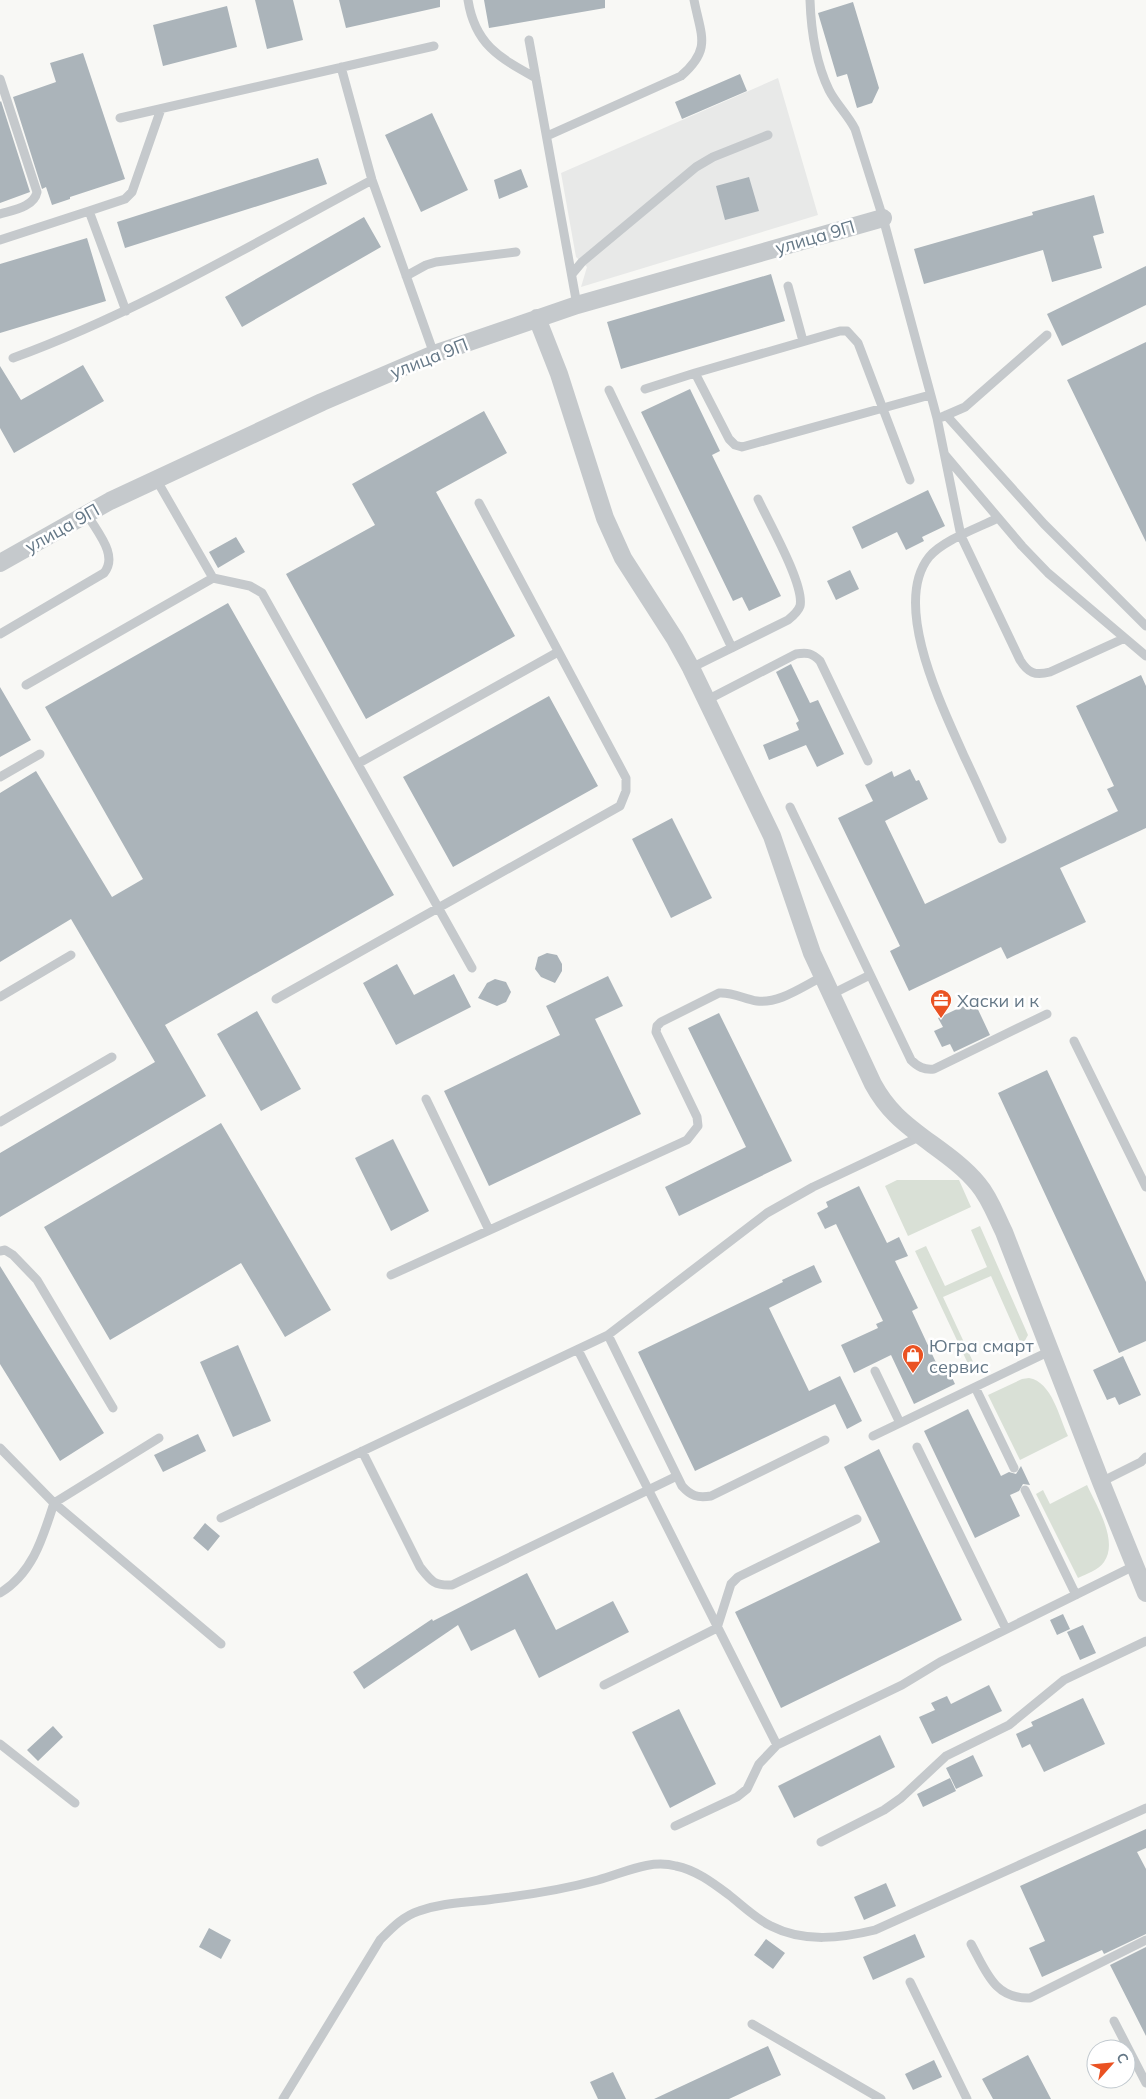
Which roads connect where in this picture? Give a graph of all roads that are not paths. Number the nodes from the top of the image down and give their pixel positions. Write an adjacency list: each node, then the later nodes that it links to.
1 (468, 0): 7 (lane)
2 (694, 0): 12 (lane)
3 (810, 0): 16 (lane)
4 (528, 40): 7 (lane)
5 (434, 46): 6 (lane)
6 (341, 67): 9 (lane); 13 (lane)
7 (536, 78): 12 (lane)
8 (0, 79): 15 (lane)
9 (161, 109): 10 (lane); 14 (lane)
10 (120, 118)
11 (768, 135): 19 (lane)
12 (547, 136): 19 (lane)
13 (372, 180): 20 (lane); 23 (lane)
14 (89, 211): 17 (lane); 23 (lane)
15 (0, 214)
16 (883, 218): 22 (street, улица 9П); 32 (lane)
17 (0, 240)
18 (516, 252): 20 (lane)
19 (572, 274): 22 (lane)
20 (406, 276): 27 (lane)
21 (788, 286): 26 (lane)
22 (577, 305): 24 (street, улица 9П)
23 (126, 311): 28 (lane)
24 (537, 318): 27 (street, улица 9П); 52 (street)
25 (1047, 335): 34 (lane)
26 (803, 341): 29 (lane); 33 (lane)
27 (434, 354): 37 (street, улица 9П)
28 (13, 358)
29 (695, 373): 30 (lane); 33 (lane)
30 (645, 389)
31 (609, 390): 49 (lane)
32 (930, 394): 33 (lane); 35 (lane)
33 (882, 408): 38 (lane)
34 (946, 415): 35 (lane); 46 (lane)
35 (937, 418): 36 (lane)
36 (945, 455): 42 (lane); 43 (lane)
37 (156, 479): 41 (street, улица 9П); 45 (lane)
38 (910, 480)
39 (758, 499): 49 (lane)
40 (479, 504): 50 (lane)
41 (87, 514): 44 (street, улица 9П); 47 (lane)
42 (998, 518): 43 (lane); 48 (lane)
43 (960, 536): 48 (lane); 60 (lane)
44 (0, 563)
45 (212, 578): 53 (lane); 57 (lane)
46 (1146, 626)
47 (1, 631)
48 (1125, 638): 51 (lane)
49 (732, 648): 52 (lane)
50 (558, 652): 57 (lane); 61 (lane)
51 (1146, 656)
52 (691, 668): 54 (street)
53 (26, 685)
54 (707, 700): 56 (lane); 65 (street)
55 (40, 754): 58 (lane)
56 (868, 761)
57 (359, 763): 61 (lane)
58 (0, 777)
59 (790, 807): 64 (lane)
60 (1002, 839)
61 (439, 908): 63 (lane); 68 (lane)
62 (71, 955): 67 (lane)
63 (472, 968)
64 (870, 975): 66 (lane); 69 (lane)
65 (822, 977): 66 (street); 76 (lane)
66 (830, 995): 74 (street)
67 (0, 997)
68 (276, 999)
69 (1047, 1014)
70 (1074, 1041): 75 (lane)
71 (112, 1057): 73 (lane)
72 (426, 1099): 76 (lane)
73 (0, 1122)
74 (921, 1136): 79 (lane); 81 (street)
75 (1146, 1187)
76 (489, 1230): 78 (lane)
77 (0, 1251): 84 (lane)
78 (391, 1275)
79 (608, 1335): 80 (lane); 94 (lane)
80 (578, 1350): 91 (lane); 96 (lane)
81 (1050, 1351): 83 (lane); 95 (street)
82 (875, 1371): 85 (lane)
83 (975, 1387): 85 (lane); 93 (lane)
84 (113, 1408)
85 (900, 1423): 86 (lane)
86 (872, 1436)
87 (159, 1438): 98 (lane)
88 (825, 1440): 94 (lane)
89 (917, 1446): 106 (lane)
90 (0, 1448): 98 (lane)
91 (362, 1451): 96 (lane); 99 (lane)
92 (1144, 1460): 95 (lane)
93 (1014, 1468)
94 (677, 1476): 96 (lane)
95 (1101, 1482): 101 (street)
96 (648, 1490): 105 (lane)
97 (1025, 1490): 104 (lane)
98 (54, 1503): 102 (lane); 108 (lane)
99 (221, 1518)
100 (857, 1519): 105 (lane)
101 (1134, 1566): 103 (street); 104 (lane)
102 (0, 1593)
103 (1146, 1593)
104 (1076, 1595): 106 (lane)
105 (717, 1628): 109 (lane); 111 (lane)
106 (1006, 1629): 111 (lane)
107 (1146, 1641): 115 (lane)
108 (221, 1644)
109 (604, 1685)
110 (0, 1744): 112 (lane)
111 (777, 1745): 114 (lane)
112 (76, 1803)
113 (1146, 1808): 123 (lane)
114 (675, 1826)
115 (822, 1842)
116 (1146, 1940): 117 (lane)
117 (971, 1944)
118 (910, 1982): 122 (lane)
119 (1114, 2021): 121 (lane)
120 (752, 2024): 124 (lane)
121 (1146, 2083)
122 (965, 2098)
123 (283, 2099)
124 (881, 2099)

